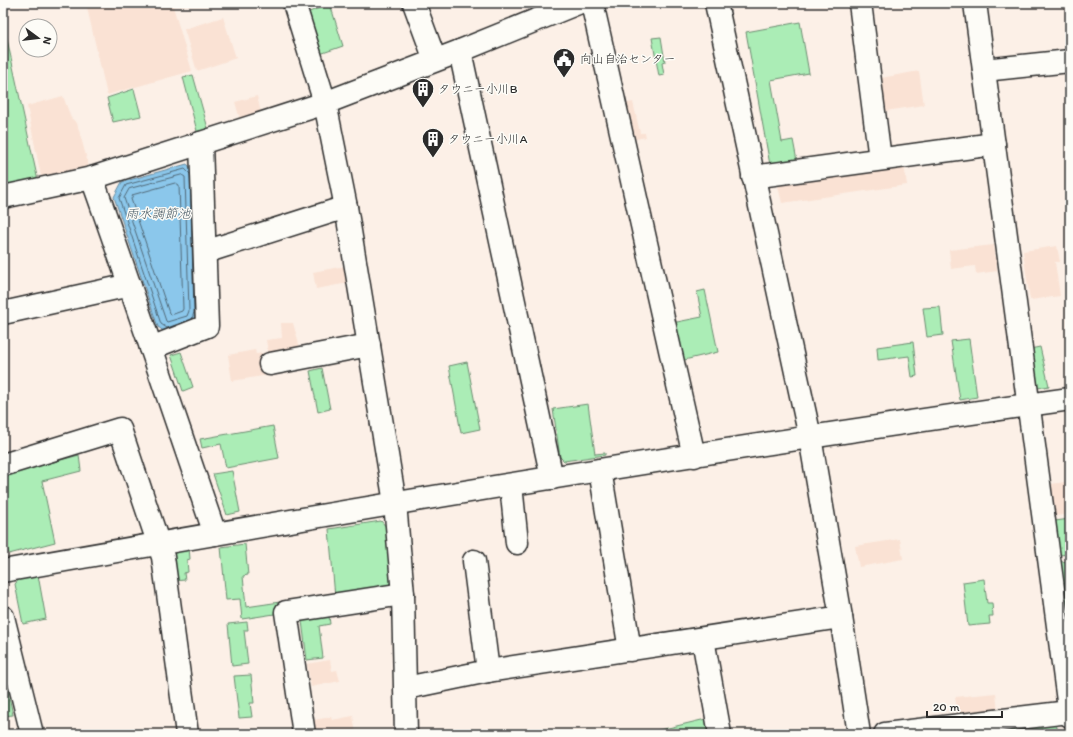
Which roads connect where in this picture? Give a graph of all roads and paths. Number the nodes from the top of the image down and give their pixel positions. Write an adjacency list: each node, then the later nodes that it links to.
1 (294, 3): 12 (street)
2 (414, 3): 9 (street)
3 (578, 3): 8 (street)
4 (592, 3): 29 (street)
5 (716, 3): 16 (street)
6 (860, 3): 15 (street)
7 (975, 3): 11 (street)
8 (460, 51): 9 (street); 32 (street)
9 (435, 60): 12 (street)
10 (1070, 61): 11 (street)
11 (984, 70): 14 (street)
12 (325, 102): 13 (street); 19 (street)
13 (201, 143): 17 (street); 20 (street)
14 (994, 144): 15 (street); 27 (street)
15 (880, 159): 16 (street)
16 (753, 177): 28 (street)
17 (92, 178): 18 (street); 21 (street)
18 (3, 197)
19 (346, 207): 20 (street); 23 (street)
20 (205, 252): 24 (street)
21 (130, 285): 22 (street); 24 (street)
22 (3, 313)
23 (369, 345): 25 (street); 34 (street)
24 (151, 348): 35 (street)
25 (270, 364)
26 (1070, 399): 27 (street)
27 (1028, 405): 28 (street); 43 (street)
28 (810, 437): 29 (street); 42 (street)
29 (694, 456): 31 (street)
30 (3, 465): 37 (street)
31 (600, 470): 32 (street); 45 (street)
32 (552, 478): 33 (street)
33 (511, 485): 34 (street); 36 (street)
34 (395, 503): 35 (street); 40 (street)
35 (215, 534): 37 (street)
36 (517, 543)
37 (159, 544): 39 (street); 51 (street)
38 (474, 561): 46 (street)
39 (3, 571)
40 (403, 594): 47 (street); 52 (street)
41 (3, 617): 50 (street)
42 (841, 617): 44 (street); 55 (street)
43 (1064, 631): 48 (street)
44 (703, 639): 45 (street); 54 (street)
45 (630, 650): 46 (street)
46 (488, 671): 47 (street)
47 (406, 688): 53 (street)
48 (1070, 712): 49 (street); 56 (street)
49 (1070, 716)
50 (32, 734)
51 (187, 734)
52 (304, 734)
53 (406, 734)
54 (720, 734)
55 (859, 734)
56 (885, 734)

